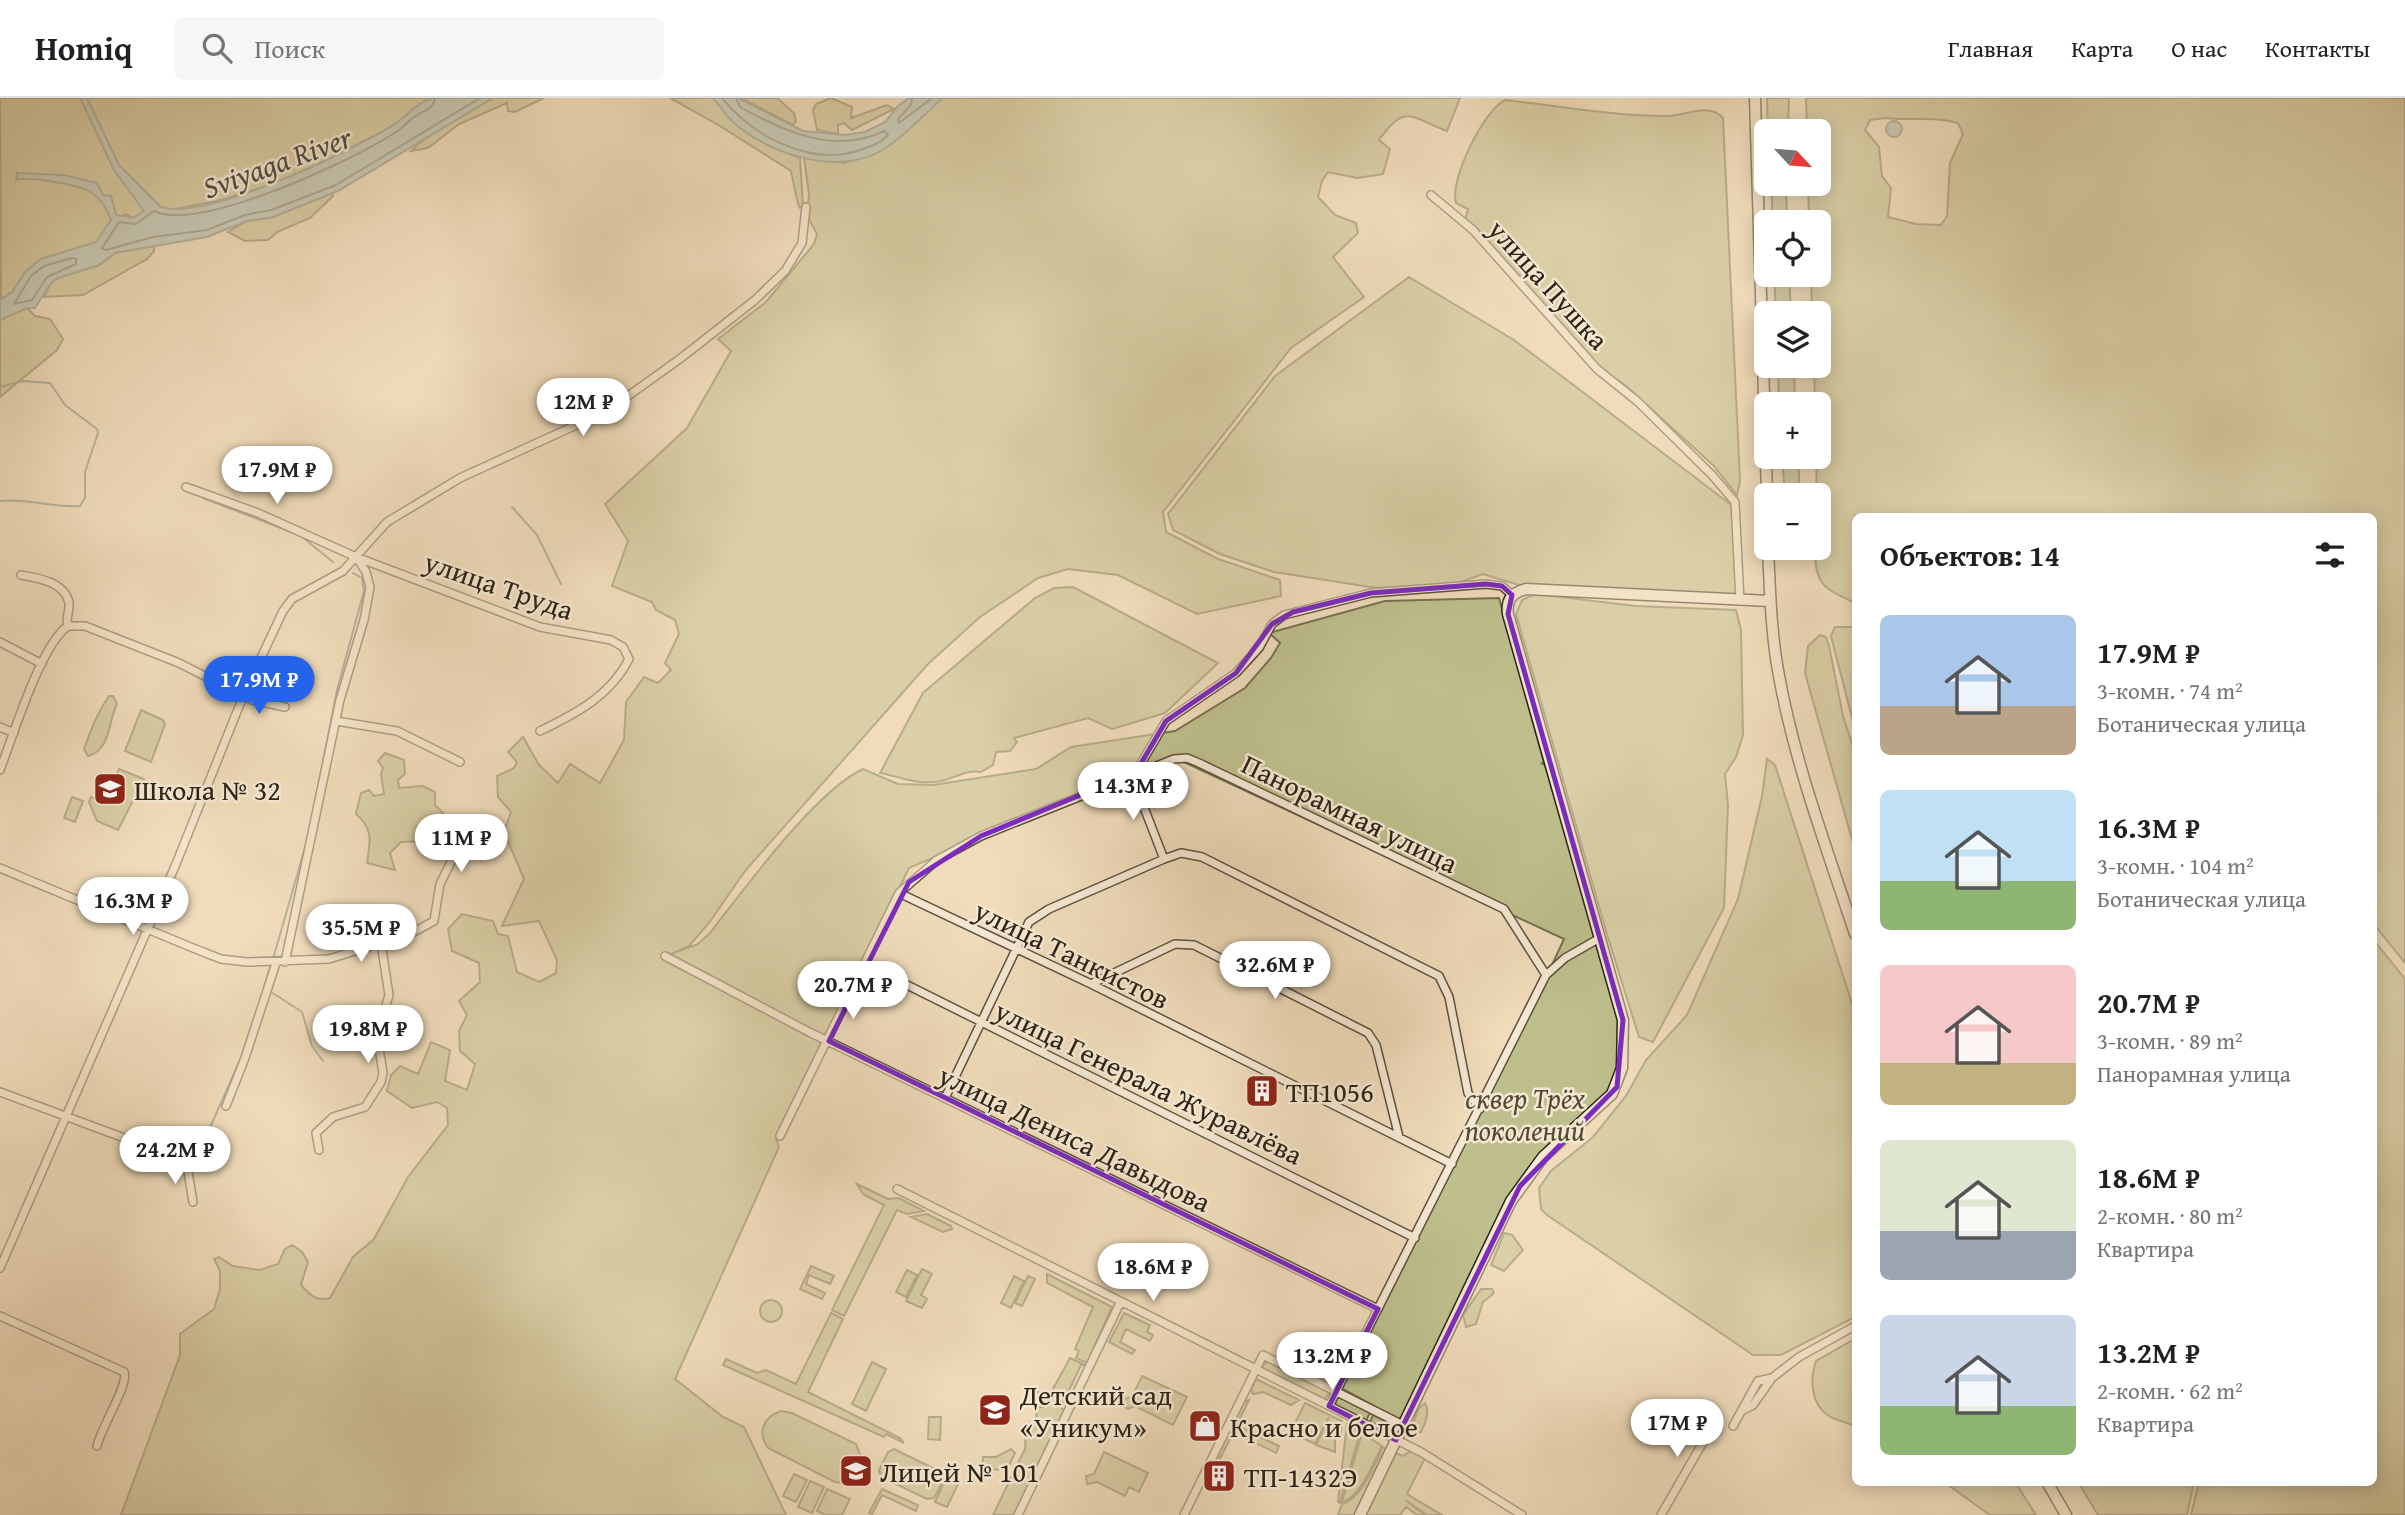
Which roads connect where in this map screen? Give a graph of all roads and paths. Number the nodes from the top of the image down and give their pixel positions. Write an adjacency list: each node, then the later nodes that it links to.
1 (1755, 98): 4 (street)
2 (1431, 195): 10 (street, улица Пушка)
3 (806, 207): 6 (street, улица Труда)
4 (1767, 483)
5 (186, 487): 6 (street)
6 (356, 557): 15 (street, улица Труда); 17 (street); 19 (street, улица Труда)
7 (1769, 560): 11 (street)
8 (21, 575): 12 (street)
9 (1512, 595): 10 (street); 23 (street); 30 (street)
10 (1740, 601): 11 (street)
11 (1770, 601): 28 (street)
12 (68, 626): 14 (street); 15 (street)
13 (0, 642): 14 (street)
14 (42, 664): 20 (street)
15 (244, 694): 16 (street); 29 (street)
16 (285, 708)
17 (337, 721): 21 (street); 34 (street)
18 (0, 727): 20 (street)
19 (540, 731)
20 (14, 733): 22 (street)
21 (460, 762)
22 (0, 769)
23 (1134, 773): 25 (street); 27 (street, Панорамная улица); 37 (street, Панорамная улица)
24 (471, 822): 31 (street)
25 (1164, 859): 32 (street); 44 (street)
26 (0, 868): 29 (street)
27 (899, 893): 32 (street, улица Танкистов); 36 (street, Панорамная улица)
28 (1852, 925)
29 (149, 929): 35 (street); 45 (street)
30 (1598, 939): 37 (street); 62 (street)
31 (381, 943): 34 (street); 48 (street)
32 (1017, 951): 38 (street, улица Танкистов); 39 (street)
33 (665, 956): 40 (street, улица Дениса Давыдова)
34 (285, 962): 35 (street)
35 (276, 963): 43 (street)
36 (865, 964): 39 (street, улица Генерала Журавлёва); 40 (street, Панорамная улица)
37 (1546, 975): 44 (street)
38 (1091, 984): 47 (street, улица Танкистов); 47 (street)
39 (982, 1023): 42 (street); 52 (street, улица Генерала Журавлёва)
40 (829, 1041): 42 (street, улица Дениса Давыдова); 46 (street, Панорамная улица)
41 (0, 1092): 45 (street)
42 (945, 1098): 55 (street, улица Дениса Давыдова)
43 (226, 1106)
44 (1480, 1109): 49 (street)
45 (66, 1116): 51 (street); 53 (street)
46 (780, 1136)
47 (1399, 1137): 49 (street, улица Танкистов)
48 (319, 1150)
49 (1452, 1164): 52 (street)
50 (897, 1189): 54 (street)
51 (192, 1202)
52 (1415, 1238): 55 (street)
53 (0, 1268)
54 (1120, 1303): 58 (street); 67 (street)
55 (1378, 1309): 59 (street)
56 (0, 1316): 65 (street)
57 (1852, 1328): 63 (street)
58 (1256, 1369): 59 (street); 60 (street); 68 (street)
59 (1336, 1391): 60 (street); 62 (street)
60 (1329, 1406): 64 (street)
61 (1717, 1418): 71 (street)
62 (1403, 1425): 64 (street)
63 (1733, 1426)
64 (1396, 1440): 69 (street); 70 (street)
65 (97, 1446)
66 (2049, 1486): 72 (street)
67 (1018, 1515)
68 (1184, 1515)
69 (1360, 1515)
70 (1522, 1515)
71 (1661, 1515)
72 (2066, 1515)

